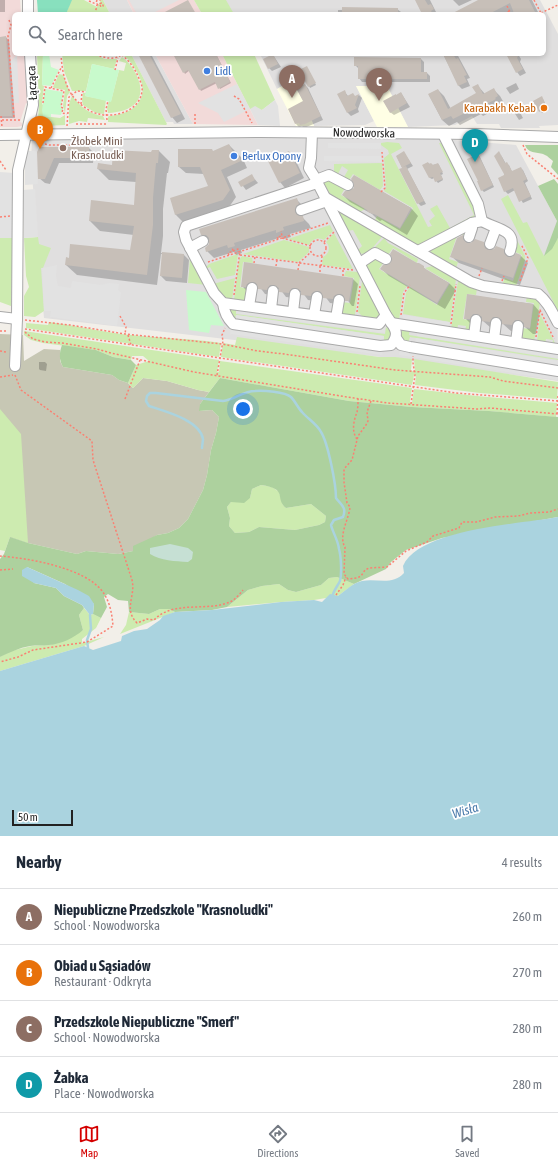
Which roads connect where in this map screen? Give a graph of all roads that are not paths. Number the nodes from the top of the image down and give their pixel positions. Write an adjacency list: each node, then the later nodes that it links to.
1 (28, 0): 2 (street)
2 (28, 12)
3 (30, 56): 7 (street, Łącząca)
4 (1, 132): 7 (street, Nowodworska)
5 (312, 132): 6 (street, Nowodworska); 7 (street, Nowodworska); 9 (street)
6 (443, 134): 8 (street, Nowodworska); 13 (street)
7 (27, 135): 37 (street, Łącząca)
8 (558, 137)
9 (316, 180): 10 (street); 11 (street); 18 (street)
10 (348, 185)
11 (326, 199): 12 (street); 19 (street); 22 (street)
12 (301, 210)
13 (477, 222): 14 (street); 15 (street); 19 (street)
14 (496, 228): 17 (street); 20 (street)
15 (469, 237)
16 (202, 241): 18 (street)
17 (490, 244)
18 (190, 248): 28 (street)
19 (418, 251): 39 (street)
20 (510, 251)
21 (386, 259): 22 (street)
22 (359, 267): 36 (street)
23 (252, 288): 29 (street)
24 (273, 291): 30 (street)
25 (295, 294): 31 (street)
26 (317, 297): 32 (street)
27 (339, 300): 34 (street)
28 (228, 304): 29 (street); 42 (street)
29 (249, 306): 30 (street)
30 (270, 309): 31 (street)
31 (293, 312): 32 (street)
32 (314, 315): 34 (street)
33 (0, 317): 37 (street)
34 (336, 318): 36 (street)
35 (476, 320): 41 (street)
36 (392, 321): 41 (street); 42 (street)
37 (17, 323): 46 (street, Łącząca)
38 (496, 323): 43 (street)
39 (558, 323)
40 (518, 326): 44 (street)
41 (474, 336): 43 (street)
42 (396, 338): 47 (street)
43 (494, 339): 44 (street)
44 (516, 342): 45 (street)
45 (556, 345)
46 (15, 370)
47 (558, 371)

